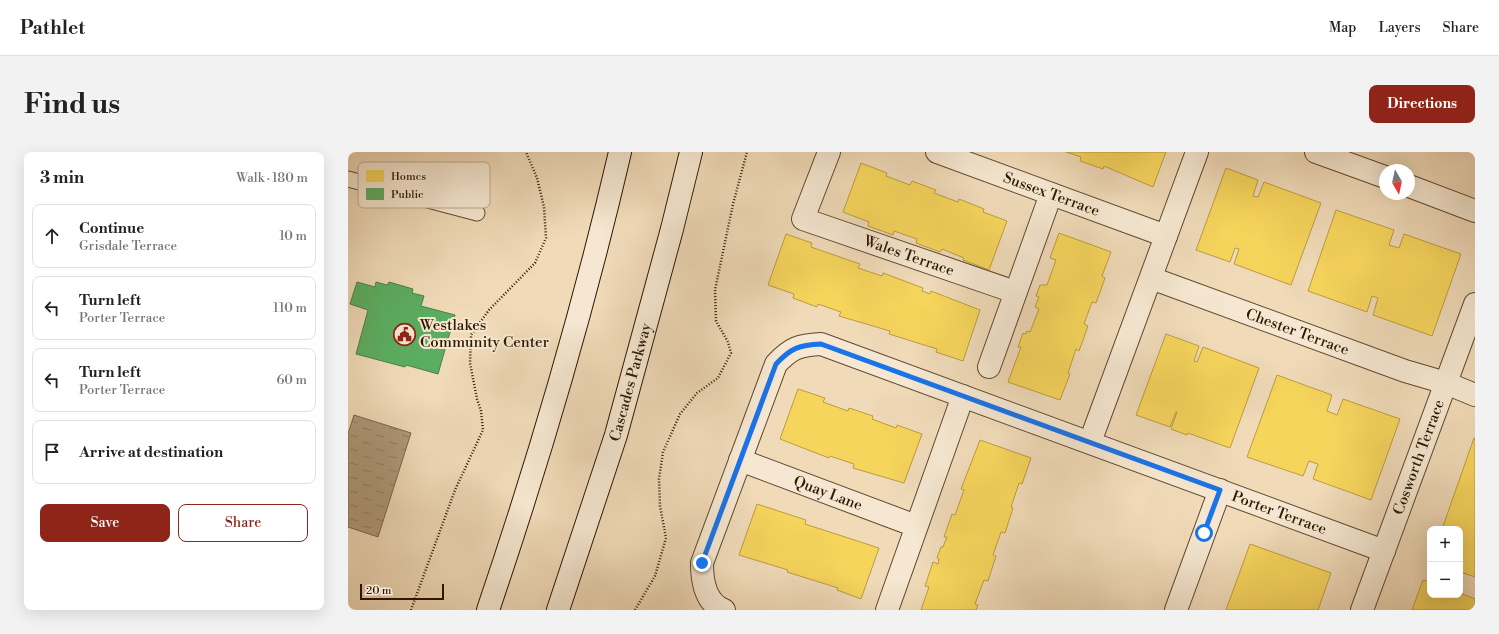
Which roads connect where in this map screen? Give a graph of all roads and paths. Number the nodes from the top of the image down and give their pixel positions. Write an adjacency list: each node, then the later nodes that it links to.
1 (526, 152): 30 (path)
2 (620, 152): 31 (street)
3 (691, 152): 32 (street, Cascades Parkway)
4 (748, 152): 33 (path)
5 (828, 152): 19 (street, Wales Terrace)
6 (937, 152): 13 (street, Sussex Terrace)
7 (1197, 152): 17 (street)
8 (1316, 152): 9 (street)
9 (1379, 176)
10 (348, 179): 11 (lane)
11 (358, 182)
12 (1415, 188): 15 (street)
13 (1051, 194): 17 (street, Sussex Terrace); 19 (street)
14 (457, 208): 16 (lane)
15 (1475, 210)
16 (476, 213)
17 (1166, 236): 18 (street)
18 (1151, 278): 22 (street, Chester Terrace); 25 (street)
19 (1015, 292): 21 (street)
20 (1475, 304): 22 (street, Cosworth Terrace)
21 (989, 367)
22 (1446, 383): 23 (street, Chester Terrace); 29 (street, Cosworth Terrace)
23 (1475, 395)
24 (963, 396): 25 (street, Porter Terrace); 26 (street, Porter Terrace); 28 (street)
25 (1090, 442): 27 (street, Porter Terrace)
26 (740, 460): 28 (street, Quay Lane); 34 (street, Porter Terrace)
27 (1220, 490): 29 (street, Porter Terrace); 36 (street)
28 (916, 526): 35 (street)
29 (1384, 551): 37 (street, Cosworth Terrace)
30 (411, 610)
31 (488, 610)
32 (558, 610)
33 (635, 610)
34 (724, 610)
35 (887, 610)
36 (1176, 610)
37 (1362, 610)

